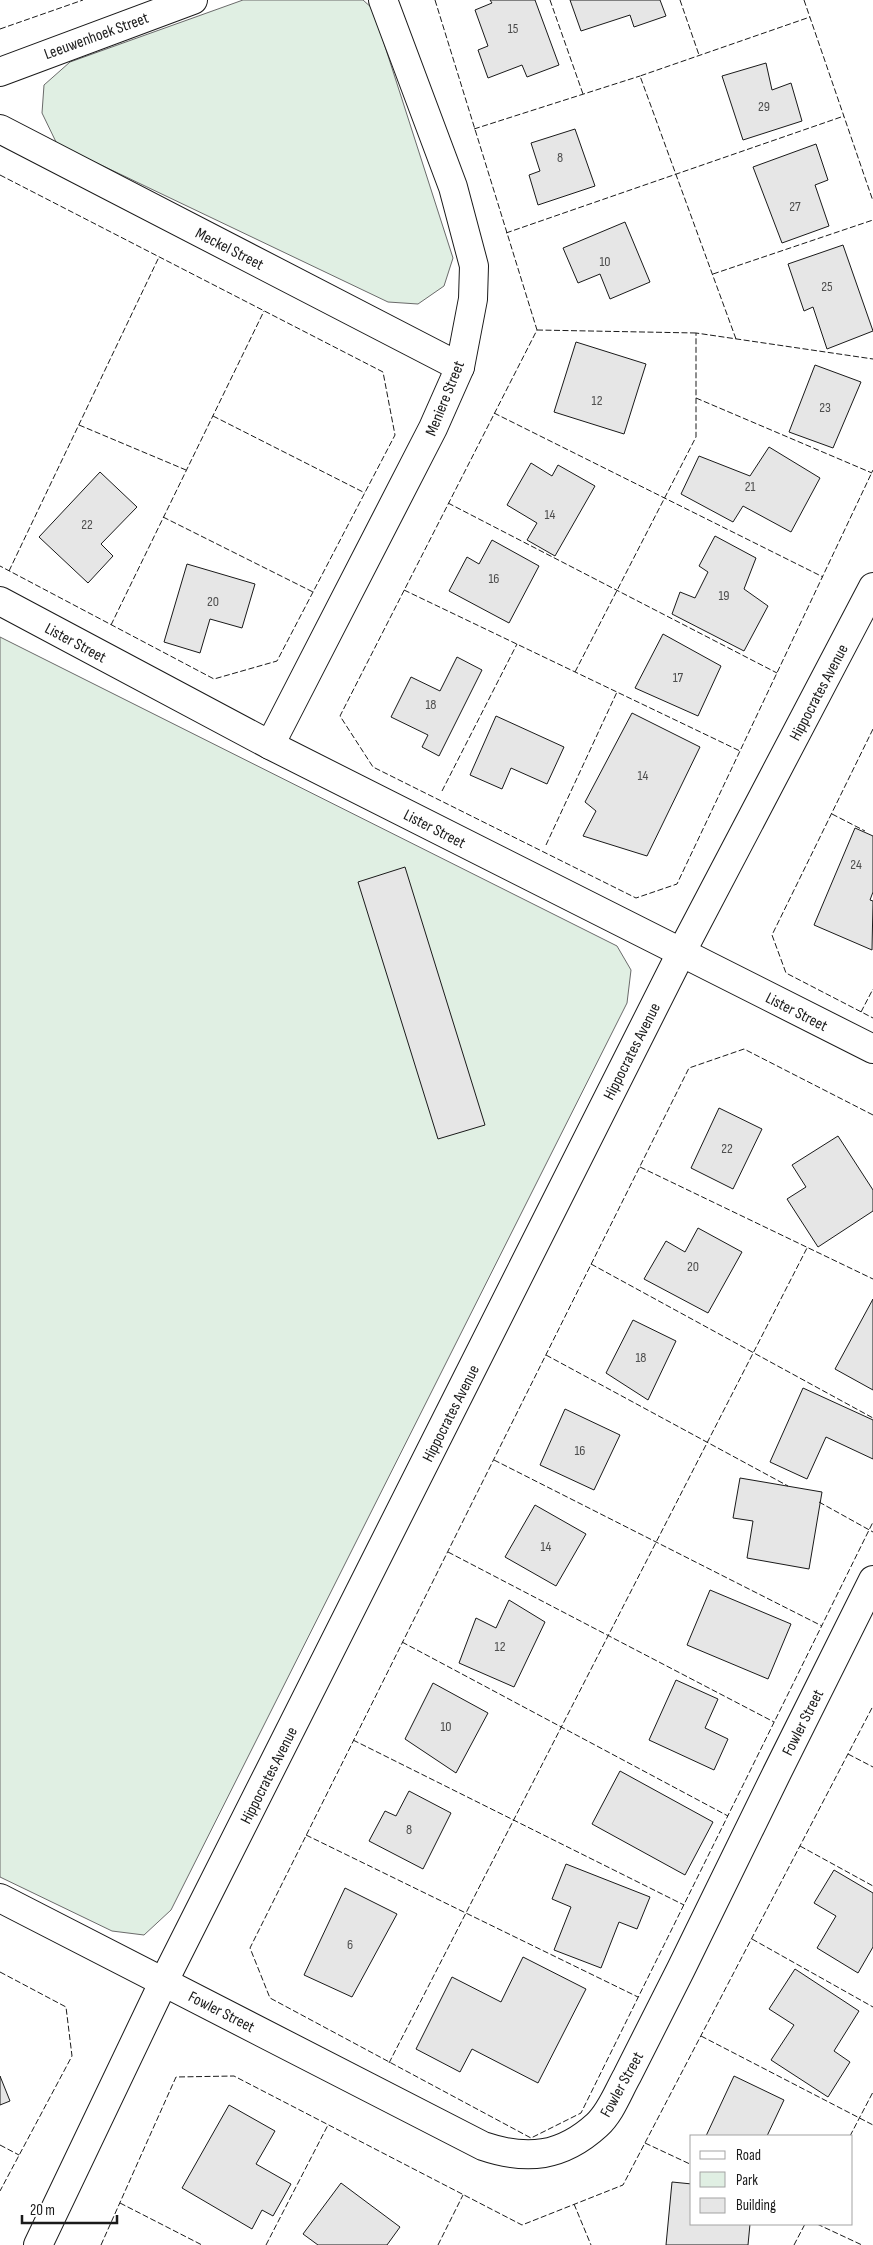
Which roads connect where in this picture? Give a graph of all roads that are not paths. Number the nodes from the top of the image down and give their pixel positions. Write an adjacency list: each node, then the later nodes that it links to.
1 (193, 0): 3 (street, Leeuwenhoek Street)
2 (383, 0): 5 (street, Meniere Street)
3 (0, 72)
4 (0, 130): 5 (street, Meckel Street)
5 (460, 367): 8 (street, Meniere Street)
6 (873, 587): 9 (street, Hippocrates Avenue)
7 (0, 602): 8 (street, Lister Street)
8 (270, 745): 9 (street, Lister Street)
9 (681, 953): 10 (street, Lister Street); 13 (street, Hippocrates Avenue)
10 (873, 1049)
11 (873, 1580): 13 (street, Fowler Street)
12 (0, 1898): 13 (street, Fowler Street)
13 (164, 1981): 14 (street, Hippocrates Avenue)
14 (38, 2245)

